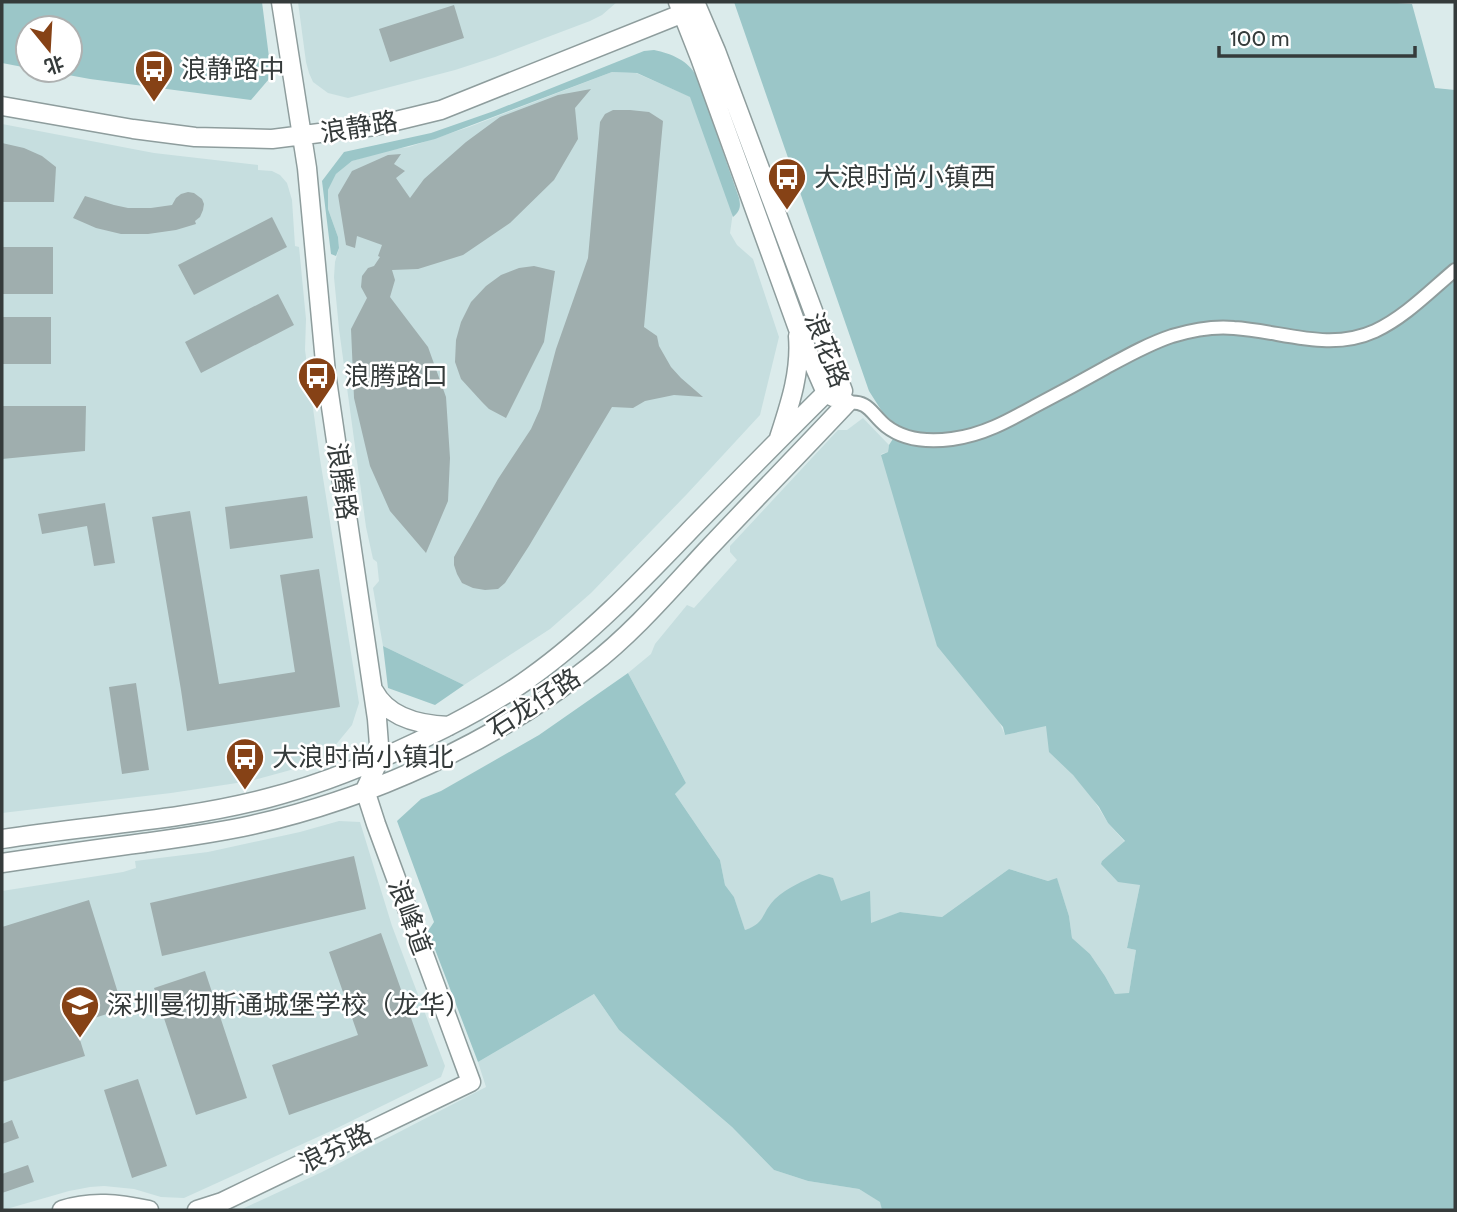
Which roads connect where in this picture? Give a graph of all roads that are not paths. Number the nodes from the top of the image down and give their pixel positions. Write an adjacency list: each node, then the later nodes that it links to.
1 (281, 2): 4 (main road, 浪腾路)
2 (688, 6): 4 (main road, 浪静路); 6 (main road, 浪花路); 7 (main road, 浪花路)
3 (2, 106): 4 (main road, 浪静路)
4 (302, 135): 11 (main road, 浪腾路)
5 (1455, 270): 9 (street)
6 (798, 329): 8 (main road, 浪花路); 10 (main road)
7 (839, 380): 8 (main road, 石龙仔路); 9 (main road, 浪花路)
8 (826, 394): 9 (main road, 浪花路); 10 (main road, 石龙仔路)
9 (847, 403): 14 (main road, 石龙仔路)
10 (779, 440): 12 (main road, 石龙仔路)
11 (372, 687): 12 (main road); 13 (main road, 浪腾路)
12 (449, 726): 13 (main road, 石龙仔路)
13 (380, 758): 14 (main road, 浪腾路); 15 (main road, 石龙仔路)
14 (365, 790): 16 (main road, 石龙仔路); 17 (main road, 浪峰道)
15 (2, 839)
16 (2, 863)
17 (471, 1082): 21 (main road, 浪芬路)
18 (129, 1208): 19 (main road); 20 (main road)
19 (62, 1210)
20 (149, 1210)
21 (197, 1210)

